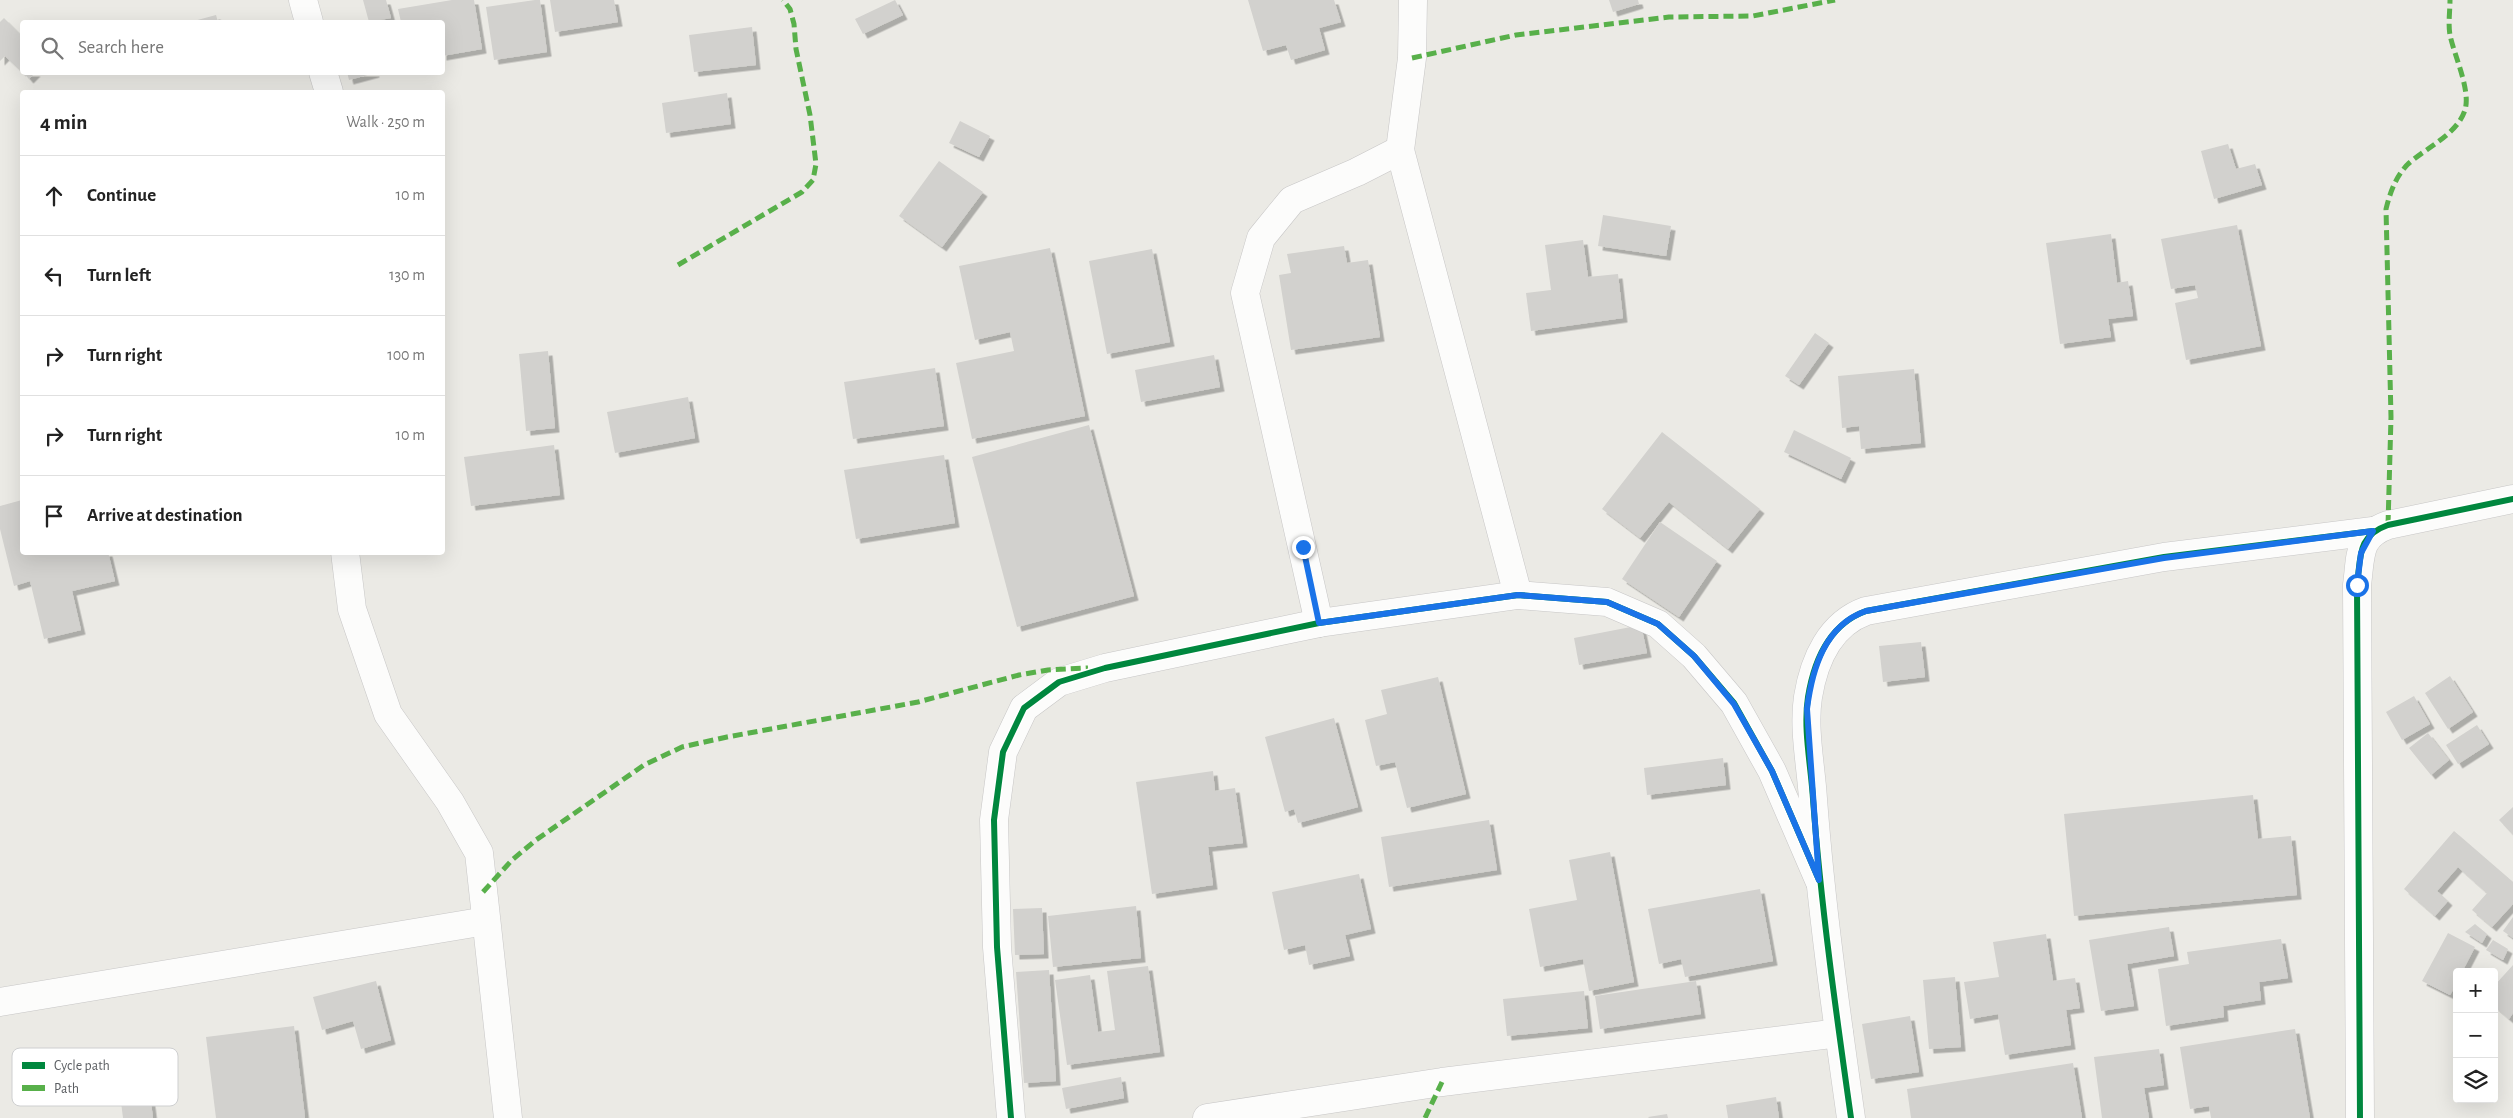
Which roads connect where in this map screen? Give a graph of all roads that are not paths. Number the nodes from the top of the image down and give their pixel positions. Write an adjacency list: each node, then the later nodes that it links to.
1 (303, 0): 3 (street)
2 (1413, 0): 6 (street)
3 (308, 20)
4 (324, 75): 5 (street)
5 (328, 90)
6 (1400, 150): 10 (street); 11 (street)
7 (2513, 499): 8 (street)
8 (2373, 531): 12 (street); 20 (street)
9 (345, 555): 13 (street)
10 (1518, 595): 11 (street); 12 (street)
11 (1319, 623): 17 (street)
12 (1819, 880): 15 (street)
13 (486, 921): 14 (street); 16 (street)
14 (0, 1002)
15 (1839, 1033): 18 (street); 19 (street)
16 (508, 1118)
17 (1011, 1118)
18 (1208, 1118)
19 (1851, 1118)
20 (2360, 1118)

